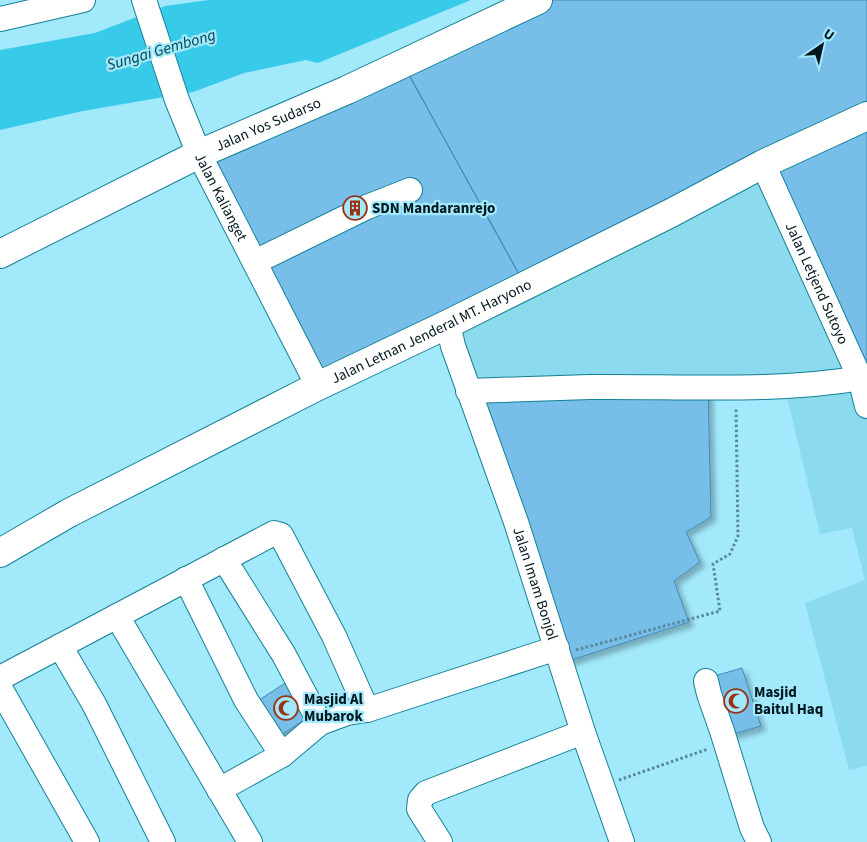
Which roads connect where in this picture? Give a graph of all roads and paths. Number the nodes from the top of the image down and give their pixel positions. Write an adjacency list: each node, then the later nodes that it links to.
1 (83, 0): 4 (street)
2 (538, 0): 6 (main road, Jalan Yos Sudarso)
3 (145, 2): 6 (street, Jalan Kalianget)
4 (0, 19)
5 (867, 116): 7 (main road, Jalan Letnan Jenderal MT. Haryono)
6 (199, 154): 9 (main road, Jalan Yos Sudarso); 10 (street, Jalan Kalianget)
7 (764, 164): 11 (main road, Jalan Letnan Jenderal MT. Haryono); 12 (street, Jalan Letjend Sutoyo)
8 (410, 190): 10 (street)
9 (0, 254)
10 (255, 262): 13 (street, Jalan Kalianget)
11 (448, 324): 13 (main road, Jalan Letnan Jenderal MT. Haryono); 15 (street, Jalan Imam Bonjol)
12 (863, 377): 14 (street); 16 (street, Jalan Letjend Sutoyo)
13 (318, 386): 17 (main road, Jalan Letnan Jenderal MT. Haryono)
14 (736, 386): 15 (street); 22 (path)
15 (468, 391): 22 (street, Jalan Imam Bonjol)
16 (867, 406)
17 (0, 553)
18 (224, 559): 19 (street); 26 (street); 27 (street)
19 (186, 579): 20 (street); 30 (street)
20 (117, 616): 21 (street); 32 (street)
21 (60, 646): 23 (street); 34 (street)
22 (558, 651): 26 (street); 28 (street, Jalan Imam Bonjol)
23 (0, 678)
24 (706, 681): 29 (street)
25 (0, 688): 33 (street)
26 (357, 712): 27 (street)
27 (320, 723): 30 (street)
28 (583, 732): 31 (street, Jalan Imam Bonjol); 36 (street)
29 (726, 743): 31 (path); 38 (street)
30 (282, 755): 32 (street)
31 (602, 786): 37 (street, Jalan Imam Bonjol)
32 (220, 790): 35 (street)
33 (87, 842)
34 (163, 842)
35 (250, 842)
36 (440, 842)
37 (622, 842)
38 (759, 842)

